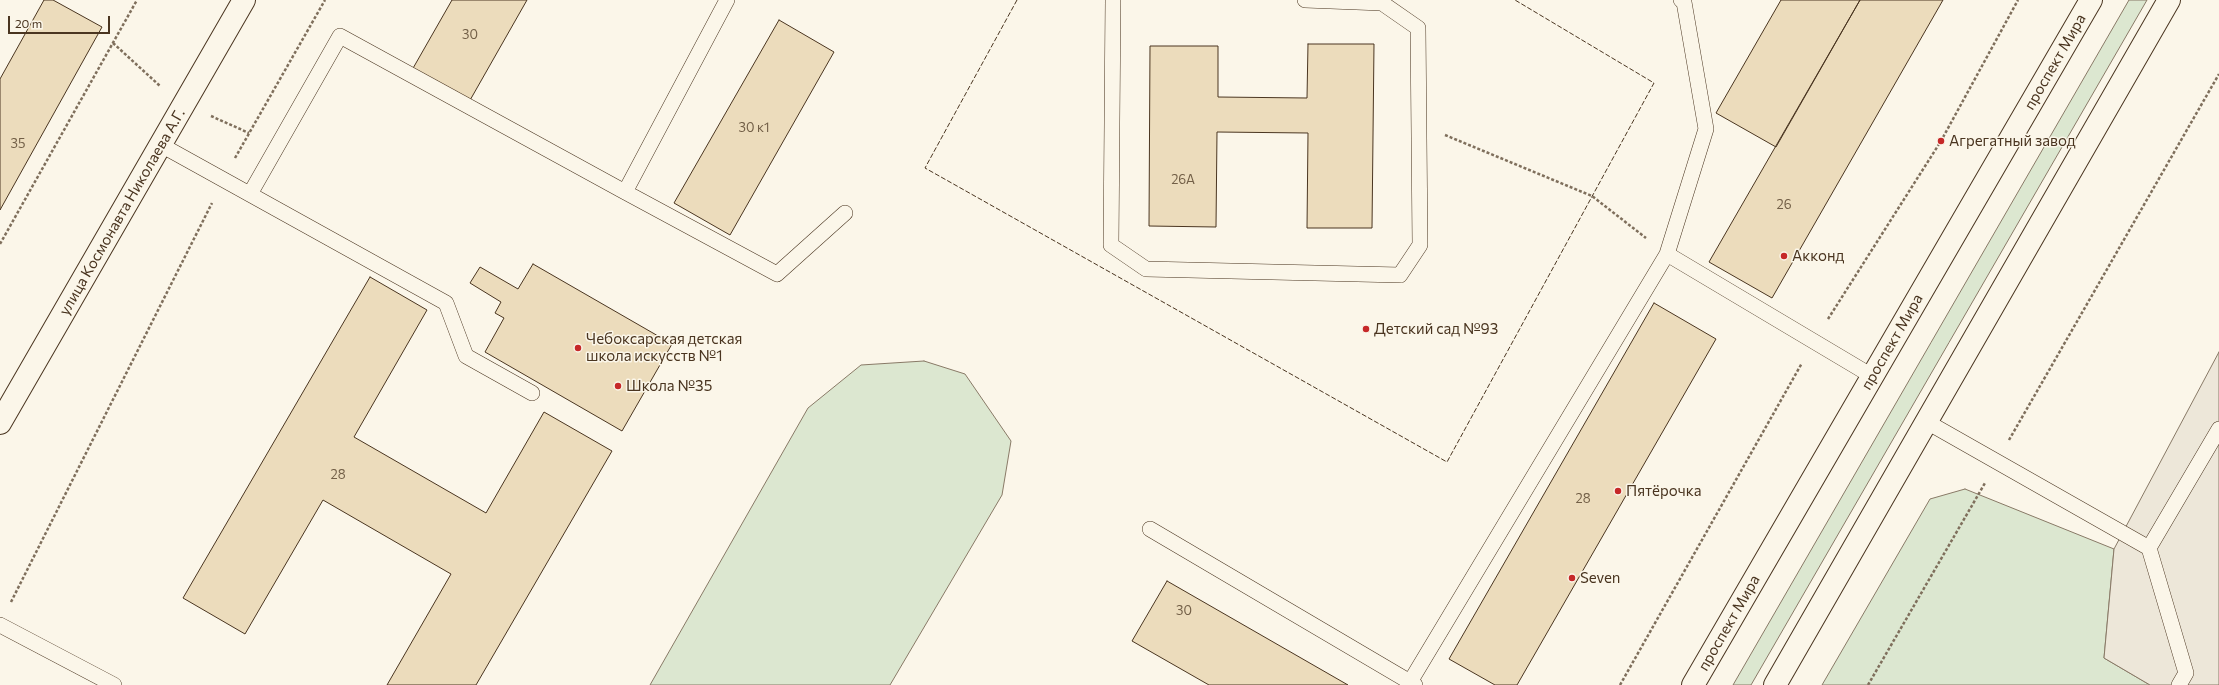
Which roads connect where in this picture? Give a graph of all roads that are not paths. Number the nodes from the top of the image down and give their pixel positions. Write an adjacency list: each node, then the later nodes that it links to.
1 (244, 0): 8 (main road, улица Космонавта Николаева А.Г.)
2 (727, 0): 9 (lane)
3 (1113, 0): 4 (lane)
4 (1305, 0)
5 (1681, 0): 12 (lane)
6 (2091, 0): 13 (main road, проспект Мира)
7 (2169, 0): 15 (main road)
8 (161, 145): 10 (lane); 16 (main road, улица Космонавта Николаева А.Г.)
9 (625, 192): 10 (lane); 11 (lane)
10 (250, 194): 14 (lane)
11 (845, 214)
12 (1666, 254): 13 (lane); 21 (lane)
13 (1872, 376): 23 (main road, проспект Мира)
14 (532, 393)
15 (1927, 422): 19 (lane); 24 (main road)
16 (0, 423)
17 (2219, 429): 19 (lane)
18 (1150, 529): 21 (lane)
19 (2150, 548): 25 (lane)
20 (0, 625): 22 (lane)
21 (1413, 683)
22 (114, 685)
23 (1693, 685)
24 (1775, 685)
25 (2179, 685)

